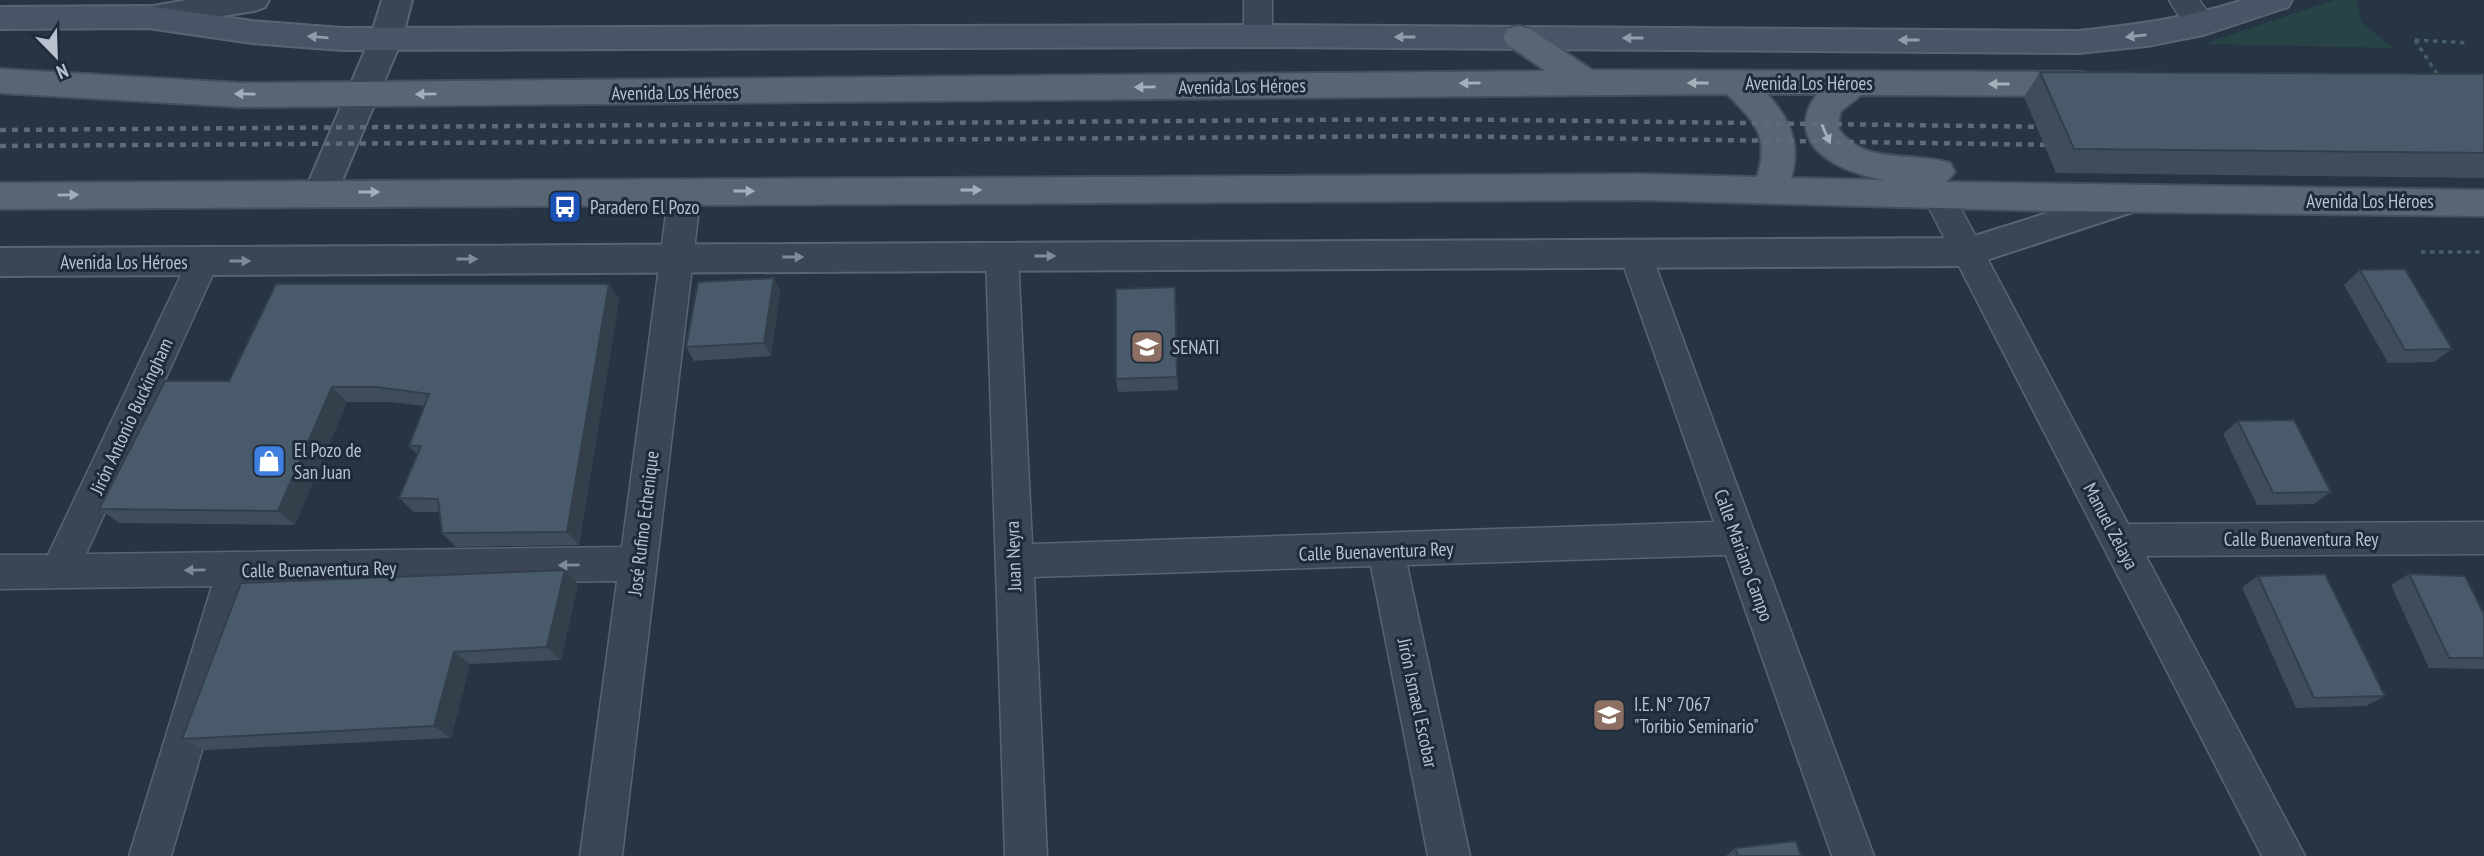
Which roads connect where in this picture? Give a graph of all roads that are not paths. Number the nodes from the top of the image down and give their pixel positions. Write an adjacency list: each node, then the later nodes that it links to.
1 (397, 0): 11 (street)
2 (1258, 0): 9 (street)
3 (2183, 0): 8 (street)
4 (2277, 0): 8 (main road)
5 (245, 1): 7 (street)
6 (0, 18): 7 (main road)
7 (148, 18): 11 (main road, one-way to 7)
8 (2203, 24): 10 (main road, one-way to 10)
9 (1258, 36): 10 (main road, one-way to 9); 11 (main road)
10 (1520, 37): 13 (main road)
11 (386, 39): 17 (street)
12 (0, 81): 17 (main road, Avenida Los Héroes, one-way to 12)
13 (1586, 82): 14 (main road, Avenida Los Héroes, one-way to 13); 17 (main road, Avenida Los Héroes, one-way to 17)
14 (1736, 83): 15 (main road, Avenida Los Héroes); 19 (main road)
15 (1856, 83): 16 (main road, Avenida Los Héroes, one-way to 15); 23 (main road, one-way to 23)
16 (2110, 84)
17 (362, 95): 20 (street)
18 (685, 191): 19 (main road, Avenida Los Héroes, one-way to 19); 20 (main road, Avenida Los Héroes, one-way to 18); 29 (street, José Rufino Echenique)
19 (1770, 191): 22 (main road, Avenida Los Héroes)
20 (321, 193): 21 (main road, Avenida Los Héroes, one-way to 20)
21 (0, 196)
22 (1939, 196): 23 (main road, Avenida Los Héroes); 26 (street, Manuel Zelaya)
23 (2055, 198): 24 (main road, Avenida Los Héroes)
24 (2130, 200): 25 (main road, Avenida Los Héroes); 26 (street, Avenida Los Héroes)
25 (2484, 203)
26 (1968, 252): 27 (street, Avenida Los Héroes); 34 (street, Manuel Zelaya)
27 (1635, 253): 28 (street, Avenida Los Héroes, one-way to 27); 32 (street, Calle Mariano Campo)
28 (1002, 256): 29 (street, Avenida Los Héroes, one-way to 28); 36 (street, Juan Neyra)
29 (676, 258): 30 (street, Avenida Los Héroes, one-way to 29); 37 (street, José Rufino Echenique)
30 (203, 261): 31 (street, Avenida Los Héroes); 40 (street, Jirón Antonio Buckingham)
31 (0, 262)
32 (1738, 538): 35 (street, Calle Buenaventura Rey); 45 (street, Calle Mariano Campo)
33 (2484, 538): 34 (street, Calle Buenaventura Rey)
34 (2118, 540): 46 (street, Manuel Zelaya)
35 (1386, 551): 36 (street, Calle Buenaventura Rey); 44 (street, Jirón Ismael Escobar)
36 (1014, 561): 43 (street, Juan Neyra)
37 (638, 564): 38 (street, Calle Buenaventura Rey, one-way to 38); 42 (street, José Rufino Echenique)
38 (236, 570): 40 (street, Calle Buenaventura Rey, one-way to 40); 41 (street)
39 (0, 572): 40 (street, Calle Buenaventura Rey)
40 (58, 572)
41 (150, 856)
42 (601, 856)
43 (1026, 856)
44 (1449, 856)
45 (1853, 856)
46 (2284, 856)

